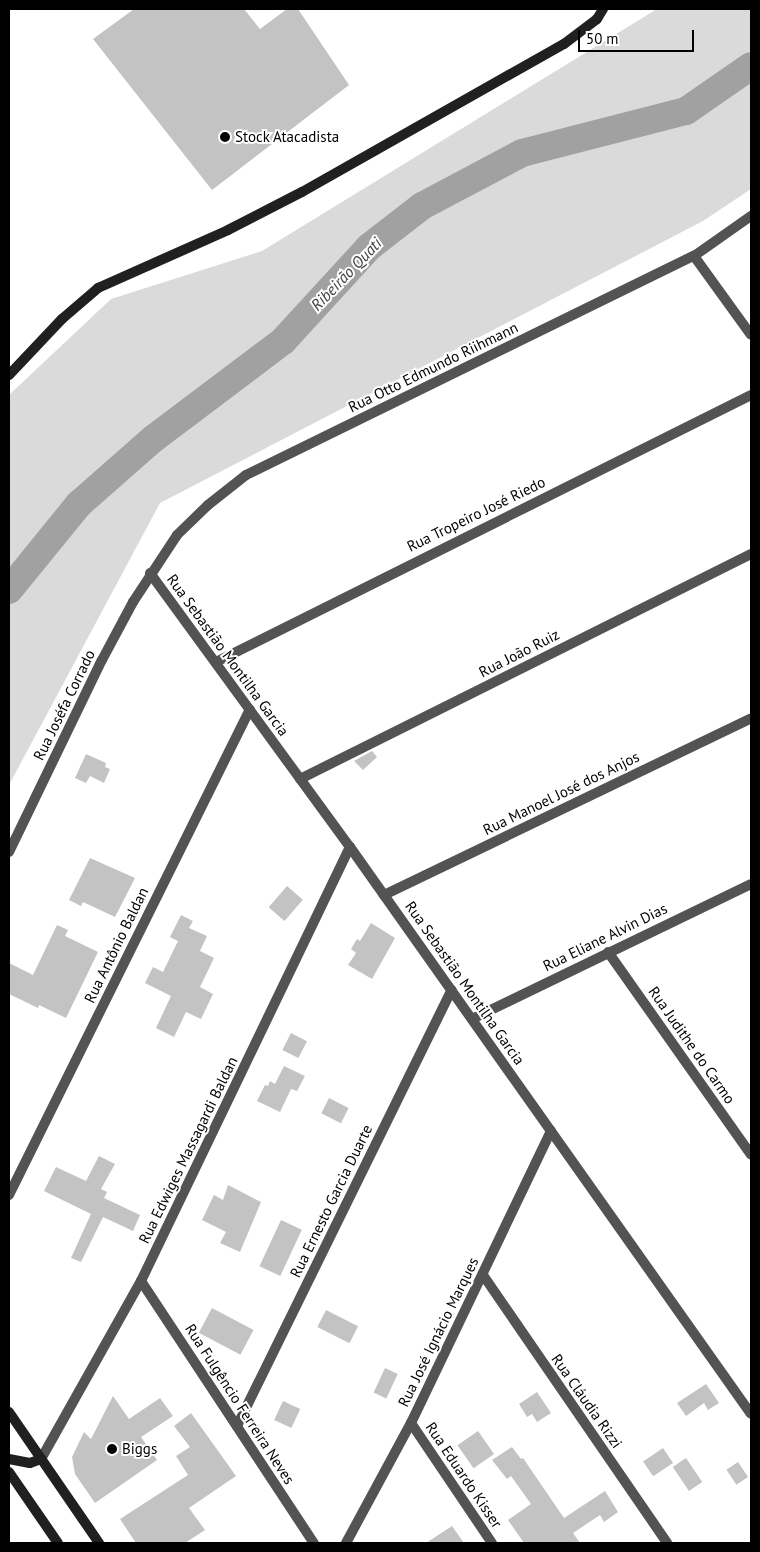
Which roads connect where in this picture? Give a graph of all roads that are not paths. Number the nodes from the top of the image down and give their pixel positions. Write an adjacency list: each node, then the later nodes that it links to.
1 (603, 9): 5 (street)
2 (751, 216): 3 (street, Rua Otto Edmundo Riihmann)
3 (694, 256): 4 (street); 8 (street, Rua Otto Edmundo Riihmann)
4 (751, 335)
5 (9, 374)
6 (751, 395): 9 (street, Rua Tropeiro José Riedo)
7 (751, 554): 12 (street, Rua João Ruiz)
8 (150, 573): 9 (street, Rua Sebastião Montilha Garcia); 14 (street, Rua Joséfa Corrado)
9 (216, 662): 10 (street, Rua Sebastião Montilha Garcia)
10 (250, 709): 12 (street, Rua Sebastião Montilha Garcia); 22 (street, Rua Antônio Baldan)
11 (751, 718): 16 (street, Rua Manoel José dos Anjos)
12 (300, 779): 13 (street, Rua Sebastião Montilha Garcia)
13 (350, 848): 16 (street, Rua Sebastião Montilha Garcia); 24 (street, Rua Edwiges Massagardi Baldan)
14 (9, 852)
15 (751, 884): 17 (street, Rua Eliane Alvin Dias)
16 (384, 895): 18 (street, Rua Sebastião Montilha Garcia)
17 (608, 952): 19 (street, Rua Eliane Alvin Dias); 21 (street, Rua Judithe do Carmo)
18 (452, 990): 19 (street, Rua Sebastião Montilha Garcia); 28 (street, Rua Ernesto Garcia Duarte)
19 (472, 1019): 20 (street, Rua Sebastião Montilha Garcia)
20 (551, 1131): 23 (street, Rua José Ignácio Marques); 26 (street, Rua Sebastião Montilha Garcia)
21 (751, 1155)
22 (9, 1195)
23 (482, 1275): 27 (street, Rua José Ignácio Marques); 37 (street, Rua Cláudia Rizzi)
24 (141, 1281): 28 (street, Rua Fulgêncio Ferreira Neves); 30 (street, Rua Edwiges Massagardi Baldan)
25 (9, 1412): 30 (street)
26 (751, 1414)
27 (411, 1423): 35 (street, Rua José Ignácio Marques); 36 (street, Rua Eduardo Kisser)
28 (237, 1426): 34 (street, Rua Fulgêncio Ferreira Neves)
29 (9, 1459): 30 (street)
30 (41, 1459): 33 (street)
31 (9, 1472): 32 (street)
32 (58, 1543)
33 (99, 1543)
34 (314, 1543)
35 (346, 1543)
36 (492, 1543)
37 (667, 1543)

